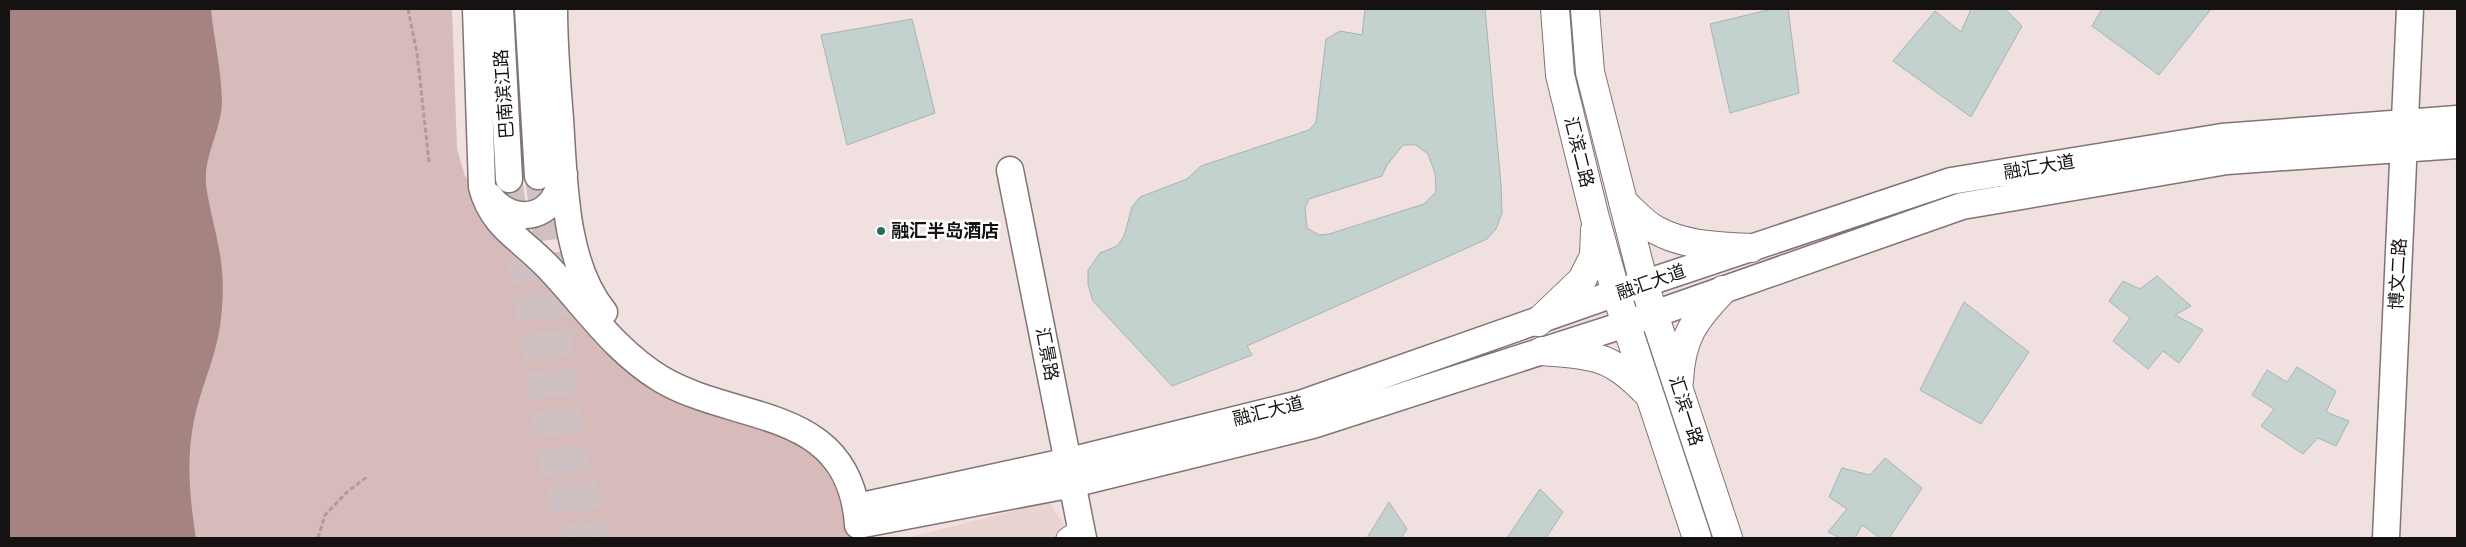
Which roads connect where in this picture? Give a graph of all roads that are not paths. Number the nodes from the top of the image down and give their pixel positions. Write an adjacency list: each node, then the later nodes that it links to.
1 (476, 9): 16 (main road)
2 (500, 9): 15 (main road, 巴南滨江路)
3 (528, 9): 14 (main road, 巴南滨江路)
4 (554, 9): 13 (main road)
5 (1555, 9): 18 (main road, 汇滨二路)
6 (1585, 9): 17 (main road, 汇滨二路)
7 (2410, 9): 9 (main road, 博文二路)
8 (2457, 119): 9 (main road, 融汇大道)
9 (2404, 121): 11 (main road, 博文二路); 19 (main road, 融汇大道)
10 (2457, 145): 11 (main road, 融汇大道)
11 (2404, 148): 21 (main road, 融汇大道); 34 (main road, 博文二路)
12 (1010, 170): 29 (main road, 汇景路)
13 (564, 174): 16 (main road); 30 (main road)
14 (538, 176)
15 (509, 179)
16 (482, 188): 30 (main road)
17 (1623, 202): 19 (main road); 20 (main road, 汇滨二路)
18 (1595, 218): 22 (main road, 汇滨二路); 24 (main road)
19 (1750, 248): 20 (main road, 融汇大道)
20 (1644, 284): 22 (main road, 融汇大道); 23 (main road, 汇滨一路)
21 (1723, 290): 23 (main road, 融汇大道); 27 (main road)
22 (1616, 293): 24 (main road, 融汇大道); 25 (main road, 汇滨一路)
23 (1654, 314): 25 (main road, 融汇大道); 27 (main road, 汇滨一路)
24 (1538, 322): 29 (main road, 融汇大道)
25 (1626, 324): 26 (main road, 融汇大道); 28 (main road, 汇滨一路)
26 (1542, 351): 28 (main road); 29 (main road, 融汇大道)
27 (1679, 390): 33 (main road, 汇滨一路)
28 (1650, 396): 32 (main road, 汇滨一路)
29 (1071, 473): 30 (main road, 融汇大道); 31 (main road, 汇景路)
30 (862, 523)
31 (1077, 535)
32 (1697, 538)
33 (1728, 538)
34 (2386, 538)

